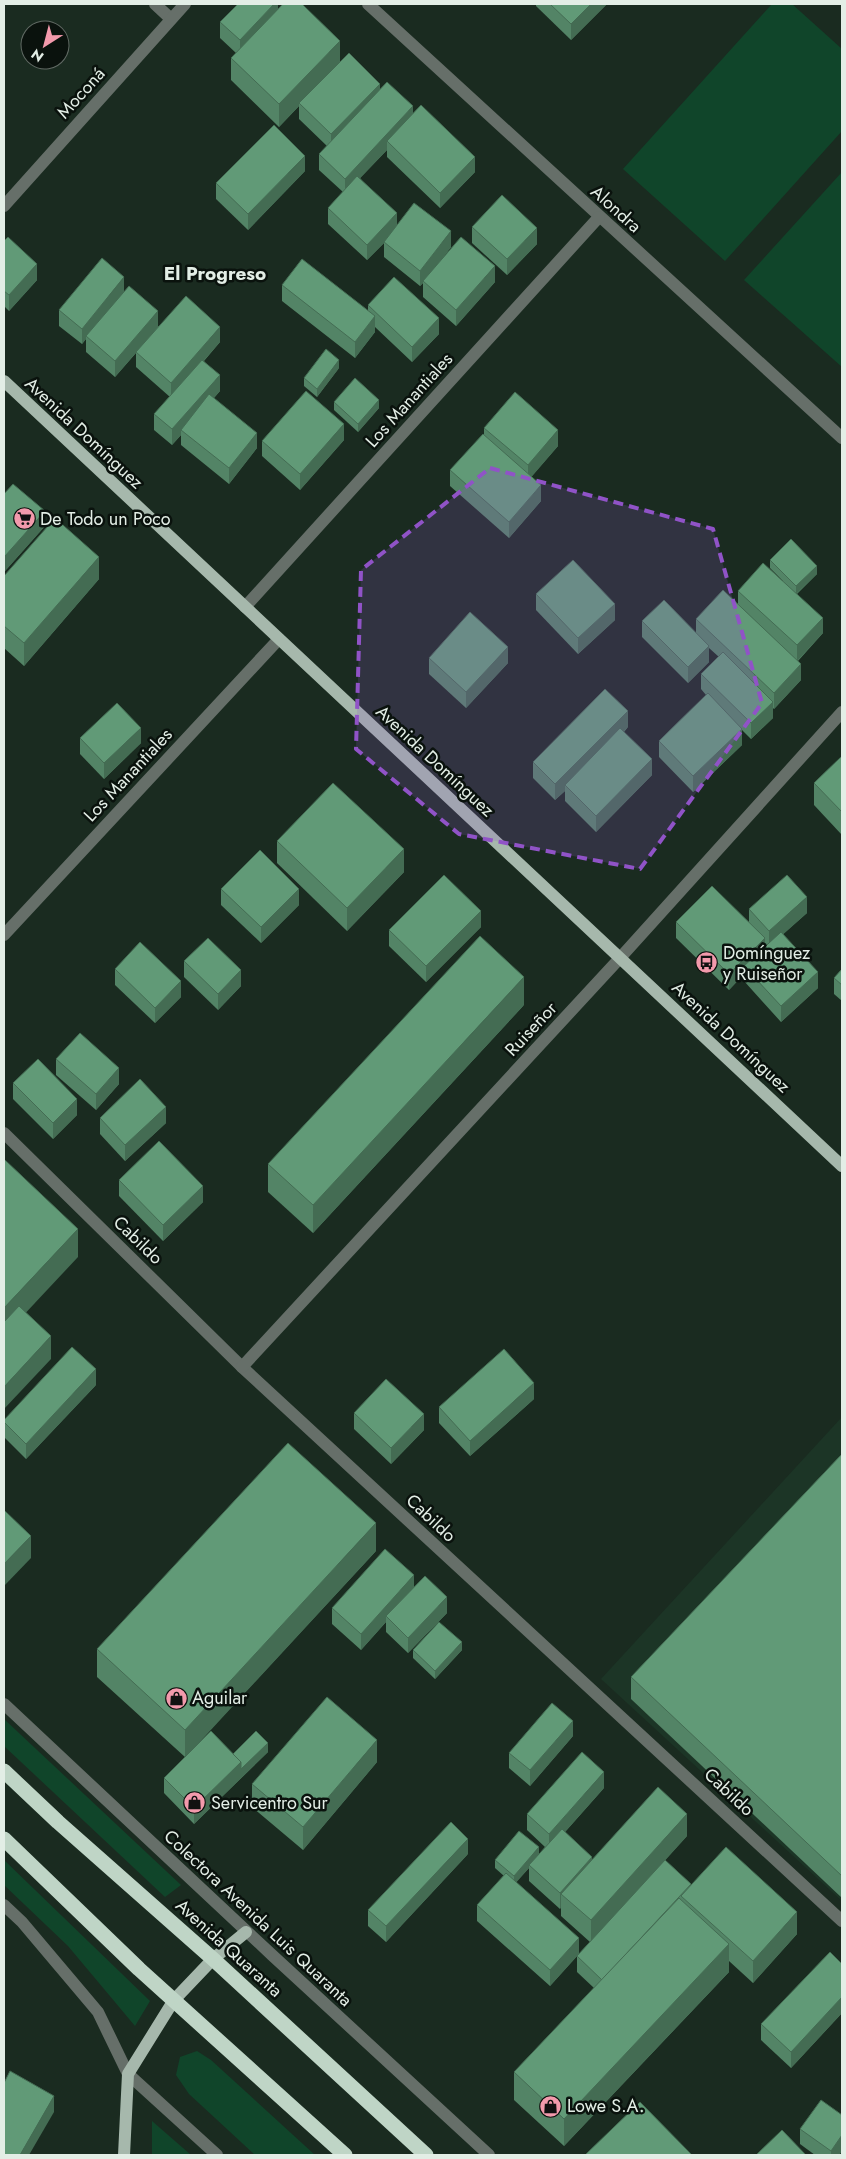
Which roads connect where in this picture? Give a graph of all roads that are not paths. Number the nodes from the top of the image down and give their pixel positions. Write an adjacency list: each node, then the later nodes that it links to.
1 (155, 4): 4 (street)
2 (184, 4): 4 (street, Moconá)
3 (368, 4): 6 (street, Alondra)
4 (170, 18): 5 (street, Moconá)
5 (4, 206)
6 (599, 217): 8 (street, Alondra); 9 (street, Los Manantiales)
7 (4, 381): 9 (main road, Avenida Domínguez)
8 (842, 438)
9 (244, 607): 10 (main road, Avenida Domínguez)
10 (279, 639): 12 (street, Los Manantiales); 13 (main road, Avenida Domínguez)
11 (842, 712): 13 (street, Ruiseñor)
12 (4, 935)
13 (620, 958): 15 (main road, Avenida Domínguez); 16 (street, Ruiseñor)
14 (4, 1133): 16 (street, Cabildo)
15 (842, 1166)
16 (242, 1367): 21 (street, Cabildo)
17 (4, 1704): 22 (street, Colectora Avenida Luis Quaranta)
18 (4, 1771): 23 (highway, Avenida Quaranta)
19 (4, 1840): 24 (highway)
20 (4, 1905): 25 (street)
21 (842, 1921)
22 (246, 1932): 23 (main road); 30 (street, Colectora Avenida Luis Quaranta)
23 (213, 1959): 24 (main road); 29 (highway, Avenida Quaranta)
24 (174, 2000): 25 (main road); 28 (highway)
25 (128, 2074): 26 (main road); 27 (street)
26 (124, 2155)
27 (217, 2155)
28 (345, 2155)
29 (426, 2155)
30 (489, 2155)

